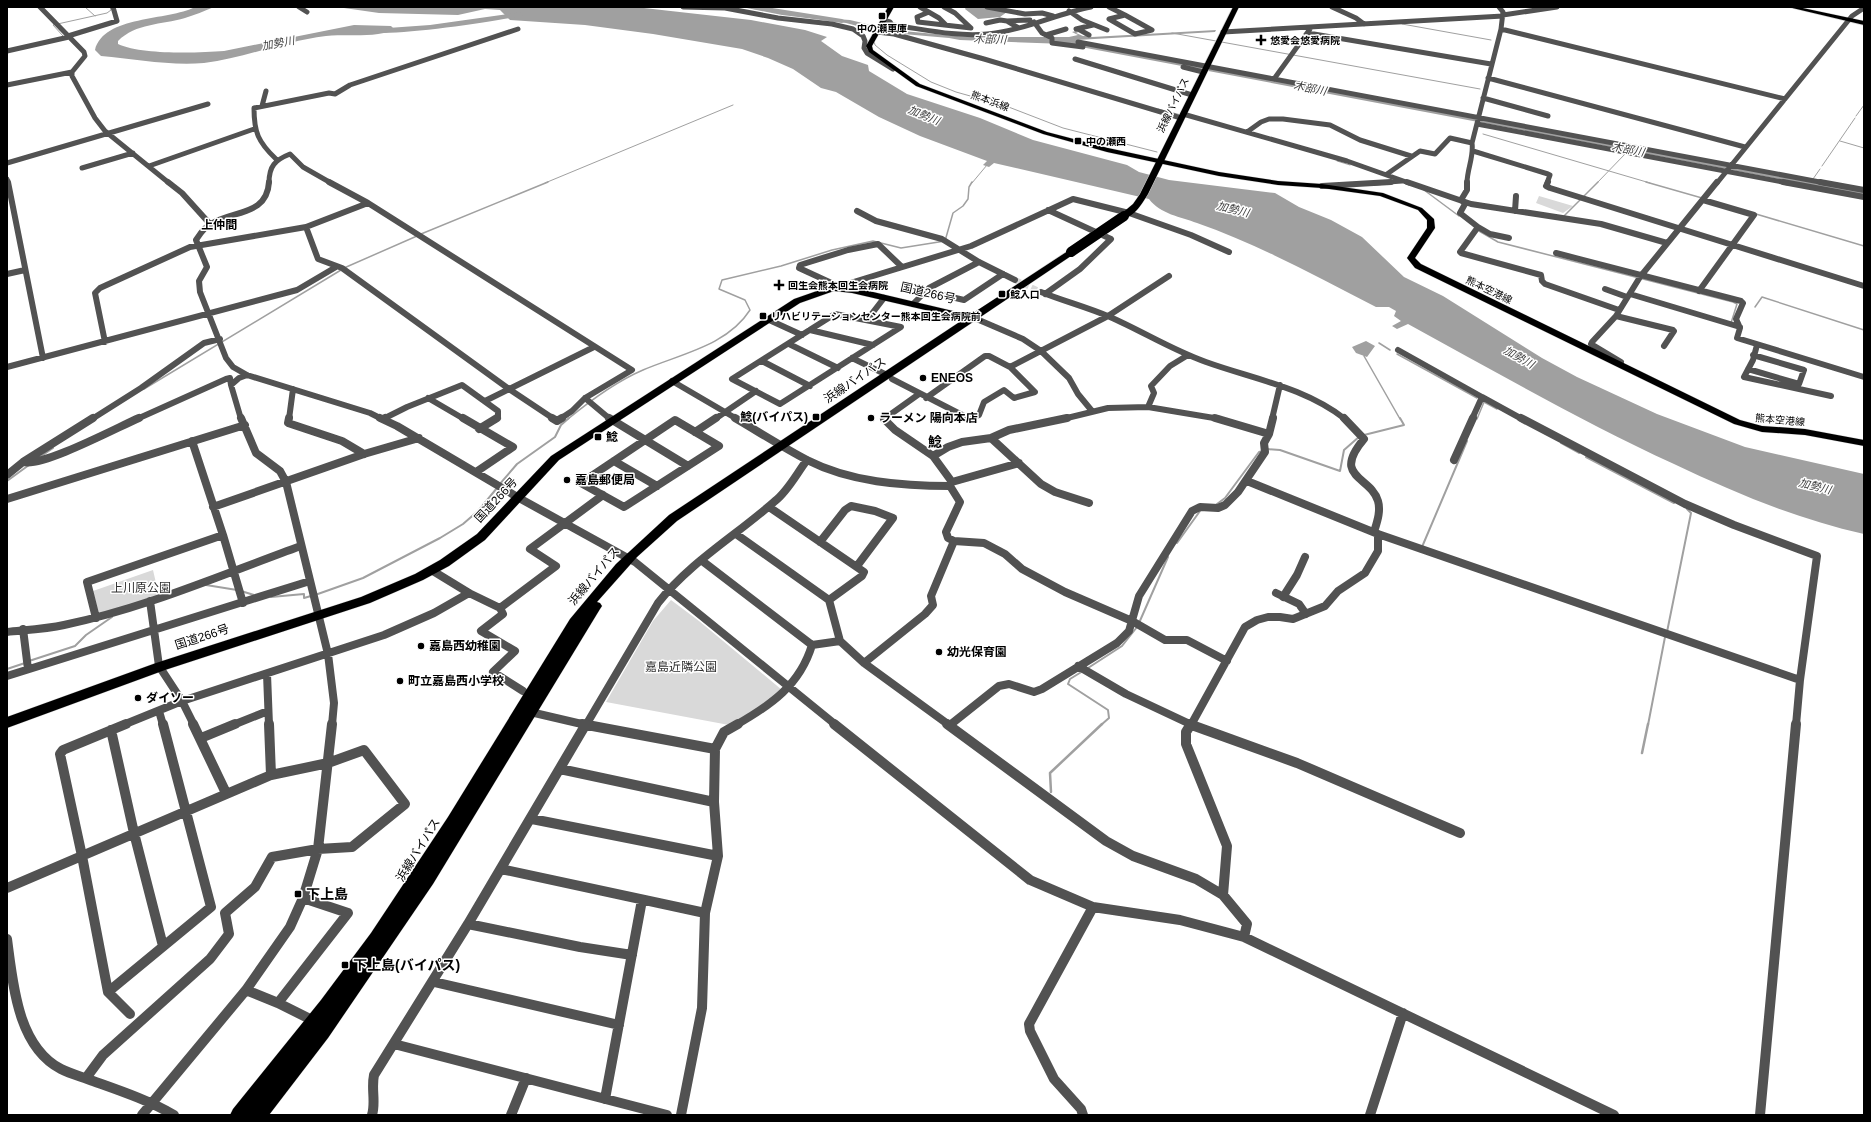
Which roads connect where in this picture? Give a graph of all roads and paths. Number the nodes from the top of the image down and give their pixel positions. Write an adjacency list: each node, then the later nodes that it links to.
1 (40, 7): 43 (street)
2 (113, 7): 43 (street)
3 (299, 7): 18 (street)
4 (683, 7): 48 (street)
5 (891, 7): 26 (main road, 熊本浜線)
6 (920, 7): 19 (street)
7 (944, 7): 32 (street)
8 (987, 7): 22 (street)
9 (1092, 7): 17 (street)
10 (1110, 7): 20 (street)
11 (1236, 7): 39 (highway, 浜線バイパス)
12 (1332, 7): 30 (street)
13 (1499, 7): 21 (street)
14 (1557, 7): 21 (street)
15 (1792, 7): 24 (main road)
16 (1864, 8): 24 (street)
17 (1069, 11): 22 (street); 31 (street)
18 (307, 12)
19 (929, 12): 32 (street); 32 (street)
20 (1126, 15): 20 (street)
21 (1503, 16): 30 (street); 36 (street)
22 (1054, 17): 23 (street)
23 (1040, 20): 25 (street); 27 (street)
24 (1850, 20): 29 (main road); 57 (street)
25 (1007, 21): 28 (street); 33 (street)
26 (882, 22): 33 (street); 40 (main road, 熊本浜線)
27 (1034, 22): 33 (street); 42 (street)
28 (986, 23)
29 (1864, 23)
30 (1364, 24): 37 (street)
31 (1093, 25): 38 (street); 41 (street)
32 (946, 26)
33 (1017, 27)
34 (518, 29): 59 (street)
35 (1066, 29): 42 (street)
36 (1502, 29): 47 (street); 57 (street)
37 (1309, 30): 39 (street); 47 (street); 52 (street)
38 (1107, 31)
39 (1224, 31): 49 (highway, 浜線バイパス)
40 (877, 32): 48 (main road, 熊本浜線); 60 (street)
41 (1089, 34)
42 (1046, 35): 49 (street)
43 (68, 36): 45 (street); 50 (street)
44 (1078, 42): 49 (street)
45 (7, 51)
46 (1075, 59): 55 (street)
47 (1491, 64): 51 (street)
48 (893, 69): 73 (main road, 熊本浜線)
49 (1205, 69): 52 (street); 55 (highway, 浜線バイパス)
50 (72, 72): 53 (street); 66 (street)
51 (1488, 78): 56 (street); 68 (street)
52 (1274, 79): 62 (street)
53 (7, 85)
54 (266, 91): 59 (street)
55 (1192, 95): 60 (highway, 浜線バイパス)
56 (1483, 98): 61 (street); 62 (street)
57 (1785, 99): 68 (street)
58 (208, 104): 66 (street)
59 (262, 106): 64 (street)
60 (1182, 116): 65 (street); 73 (highway, 浜線バイパス)
61 (1548, 116)
62 (1478, 118): 63 (street); 75 (street)
63 (1477, 124): 67 (street); 78 (street)
64 (254, 129): 72 (street); 76 (street)
65 (1246, 132): 71 (street); 79 (street)
66 (109, 134): 70 (street); 74 (street)
67 (1472, 143): 69 (street); 71 (street)
68 (1745, 147): 75 (street)
69 (1473, 151): 86 (street); 97 (street)
70 (133, 153): 76 (street); 77 (street)
71 (1411, 156): 79 (street)
72 (276, 159): 89 (street); 94 (street)
73 (1159, 162): 82 (main road, 熊本空港線); 93 (highway, 浜線バイパス)
74 (7, 163)
75 (1730, 165): 78 (street); 83 (street)
76 (148, 166): 94 (street)
77 (82, 168)
78 (1726, 171): 85 (street); 87 (street)
79 (1387, 174): 81 (street)
80 (7, 179): 88 (street)
81 (1405, 180): 82 (street); 86 (street)
82 (1322, 186): 149 (main road, 熊本空港線)
83 (1864, 190)
84 (1516, 196): 92 (street)
85 (1864, 197)
86 (1461, 200): 92 (street); 96 (street)
87 (1703, 200): 97 (street); 101 (street)
88 (10, 203): 108 (street)
89 (368, 203): 95 (street); 137 (street)
90 (1048, 210): 93 (street); 102 (street); 124 (street)
91 (857, 211): 102 (street)
92 (1515, 211): 99 (street)
93 (1127, 215): 103 (street); 126 (highway, 浜線バイパス)
94 (210, 224): 100 (street)
95 (306, 227): 100 (street); 106 (street)
96 (1477, 229): 98 (street); 122 (street)
97 (1679, 229): 99 (street); 101 (street)
98 (1509, 238)
99 (1667, 243): 112 (street)
100 (198, 244): 123 (street); 132 (street)
101 (1732, 246): 114 (street); 117 (street)
102 (958, 251): 105 (street); 107 (street)
103 (1229, 252)
104 (1556, 253): 112 (street)
105 (979, 262): 110 (street); 118 (street)
106 (336, 267): 123 (street); 158 (street)
107 (902, 267): 115 (street); 115 (street)
108 (25, 270): 109 (street); 142 (street)
109 (7, 274)
110 (1003, 274): 113 (street); 118 (street)
111 (1169, 276): 124 (street)
112 (1640, 277): 117 (street); 119 (street)
113 (1015, 280)
114 (1864, 286)
115 (836, 287): 120 (highway, 国道266号); 125 (highway, 国道266号)
116 (1605, 289): 119 (street)
117 (1699, 290): 128 (street)
118 (926, 291): 121 (street)
119 (1629, 296): 122 (street); 128 (street)
120 (884, 298): 121 (highway, 国道266号); 127 (street)
121 (913, 304): 126 (highway, 国道266号)
122 (1618, 313): 136 (street); 149 (street)
123 (209, 314): 131 (street); 132 (street)
124 (1108, 316): 139 (street); 140 (street)
125 (767, 319): 130 (street); 153 (highway, 国道266号)
126 (976, 319): 139 (street); 151 (highway, 浜線バイパス)
127 (867, 320): 129 (street); 134 (street)
128 (1740, 327): 135 (street)
129 (810, 330): 130 (street); 134 (street)
130 (802, 335): 133 (street)
131 (220, 339): 150 (street); 187 (street)
132 (104, 342): 142 (street)
133 (789, 344): 144 (street); 147 (street)
134 (873, 345): 143 (street)
135 (1758, 345): 141 (street); 152 (street)
136 (1664, 346)
137 (594, 347): 158 (street); 164 (street)
138 (1398, 350): 162 (street)
139 (1041, 351): 146 (street); 168 (street)
140 (1188, 355): 156 (street); 167 (street)
141 (1753, 355): 148 (street); 148 (street)
142 (43, 358): 145 (street)
143 (852, 358): 147 (street); 151 (street)
144 (762, 360): 155 (street); 159 (street)
145 (7, 367)
146 (1010, 367): 165 (street); 165 (street)
147 (838, 368): 155 (street)
148 (1748, 369): 161 (street)
149 (1631, 371): 180 (main road, 熊本空港線)
150 (247, 375): 154 (street); 157 (street)
151 (890, 377): 160 (street); 181 (highway, 浜線バイパス)
152 (1864, 377)
153 (672, 381): 169 (street); 171 (highway, 国道266号)
154 (231, 385): 172 (street); 187 (street)
155 (810, 386): 159 (street)
156 (1280, 386): 175 (street); 203 (street)
157 (293, 389): 170 (street); 182 (street)
158 (509, 389): 164 (street); 166 (street)
159 (756, 392): 169 (street)
160 (920, 394): 165 (street); 183 (street)
161 (1832, 396)
162 (1482, 397): 185 (street); 239 (street)
163 (428, 398): 166 (street); 170 (street); 173 (street)
164 (585, 398): 171 (street)
165 (926, 398)
166 (485, 401): 173 (street)
167 (1148, 407): 168 (street); 175 (street)
168 (1092, 411): 177 (street)
169 (726, 412): 174 (street); 181 (street)
170 (383, 419): 176 (street)
171 (611, 420): 178 (street); 197 (highway, 国道266号)
172 (245, 425): 179 (street); 193 (street)
173 (479, 429): 190 (street)
174 (694, 432): 178 (street); 189 (street)
175 (1269, 434): 192 (street)
176 (419, 438): 182 (street); 190 (street)
177 (991, 438): 183 (street); 188 (street)
178 (645, 440): 186 (street); 189 (street)
179 (192, 441): 198 (street); 200 (street)
180 (1864, 443)
181 (786, 448): 184 (street); 210 (highway, 浜線バイパス)
182 (364, 454): 193 (street)
183 (933, 456): 194 (street)
184 (807, 460): 194 (street); 201 (street)
185 (1454, 460)
186 (614, 461): 195 (street); 196 (street)
187 (23, 462): 191 (street)
188 (1019, 463): 194 (street); 199 (street)
189 (688, 466): 195 (street)
190 (476, 472): 197 (street)
191 (7, 475)
192 (1247, 481): 203 (street); 225 (street)
193 (286, 482): 200 (street); 208 (street)
194 (951, 484): 206 (street)
195 (657, 486): 196 (street)
196 (603, 495): 202 (street)
197 (519, 498): 202 (street); 214 (highway, 国道266号)
198 (7, 499)
199 (1089, 503)
200 (213, 507): 205 (street)
201 (769, 507): 204 (street); 207 (street)
202 (563, 522): 210 (street); 221 (street)
203 (1376, 533): 222 (street); 239 (street)
204 (736, 534): 211 (street); 218 (street)
205 (222, 535): 213 (street); 224 (street)
206 (954, 540): 225 (street); 233 (street)
207 (820, 542): 212 (street); 212 (street)
208 (301, 546): 213 (street); 215 (street)
209 (1304, 556): 222 (street)
210 (631, 560): 216 (street); 245 (highway, 浜線バイパス)
211 (701, 560): 216 (street); 230 (street)
212 (857, 566): 218 (street)
213 (232, 571): 219 (street); 220 (street)
214 (433, 571): 217 (street); 223 (highway, 国道266号)
215 (310, 580): 220 (street); 223 (street)
216 (668, 590): 240 (street); 247 (street)
217 (469, 593): 221 (street); 231 (street)
218 (829, 600): 229 (street)
219 (150, 601): 224 (street); 227 (street)
220 (243, 603): 227 (street)
221 (500, 608): 241 (street)
222 (1306, 614): 232 (street)
223 (319, 615): 231 (street); 234 (highway, 国道266号)
224 (96, 618): 226 (street)
225 (1132, 621): 232 (street); 235 (street)
226 (23, 629): 228 (street); 236 (street)
227 (155, 630): 234 (street); 236 (street)
228 (7, 632)
229 (840, 641): 230 (street); 233 (street)
230 (812, 645): 240 (street)
231 (328, 654): 237 (street); 253 (street)
232 (1227, 661): 249 (street)
233 (864, 663): 248 (street)
234 (159, 666): 242 (street); 246 (highway, 国道266号)
235 (1078, 666): 248 (street); 249 (street)
236 (28, 669): 238 (street)
237 (267, 674): 242 (street); 244 (street)
238 (7, 676)
239 (1800, 680): 301 (street)
240 (789, 688): 252 (street); 270 (street)
241 (523, 691)
242 (182, 702): 243 (street); 251 (street)
243 (159, 711): 250 (street); 258 (street)
244 (268, 711): 251 (street); 255 (street)
245 (525, 711): 247 (street); 284 (highway, 浜線バイパス)
246 (7, 723)
247 (585, 725): 252 (street); 254 (street)
248 (950, 725): 267 (street)
249 (1191, 725): 261 (street); 267 (street)
250 (111, 730): 260 (street); 263 (street)
251 (201, 738): 256 (street)
252 (715, 749): 257 (street)
253 (328, 763): 255 (street); 262 (street); 262 (street)
254 (560, 769): 257 (street); 259 (street)
255 (271, 775): 256 (street)
256 (226, 793): 258 (street)
257 (714, 802): 264 (street)
258 (185, 810): 260 (street); 275 (street)
259 (532, 819): 264 (street); 265 (street)
260 (134, 833): 263 (street); 275 (street)
261 (1460, 833)
262 (318, 849): 268 (street); 286 (street)
263 (82, 856): 266 (street); 279 (street)
264 (718, 856): 271 (street)
265 (501, 869): 269 (street); 272 (street)
266 (7, 888)
267 (1223, 895): 273 (street)
268 (303, 898): 278 (street); 280 (street)
269 (642, 900): 271 (street); 276 (street)
270 (1093, 907): 273 (street); 298 (street)
271 (705, 913): 297 (street)
272 (468, 924): 276 (street); 277 (street)
273 (1244, 937): 281 (street)
274 (7, 938): 286 (street)
275 (163, 946): 279 (street)
276 (632, 955): 283 (street)
277 (434, 982): 283 (street); 285 (street)
278 (246, 990): 280 (street); 289 (street)
279 (108, 992): 282 (street)
280 (278, 1003): 284 (street)
281 (1403, 1013): 299 (street); 300 (street)
282 (130, 1014)
283 (619, 1025): 288 (street)
284 (319, 1026): 292 (highway, 浜線バイパス); 293 (highway, 浜線バイパス)
285 (394, 1044): 287 (street); 294 (street)
286 (86, 1078): 289 (street)
287 (526, 1078): 288 (street); 295 (street)
288 (605, 1100): 296 (street)
289 (152, 1102): 290 (street); 291 (street)
290 (142, 1115)
291 (174, 1115)
292 (239, 1115)
293 (258, 1115)
294 (372, 1115)
295 (511, 1115)
296 (667, 1115)
297 (681, 1115)
298 (1083, 1115)
299 (1370, 1115)
300 (1614, 1115)
301 (1760, 1115)

